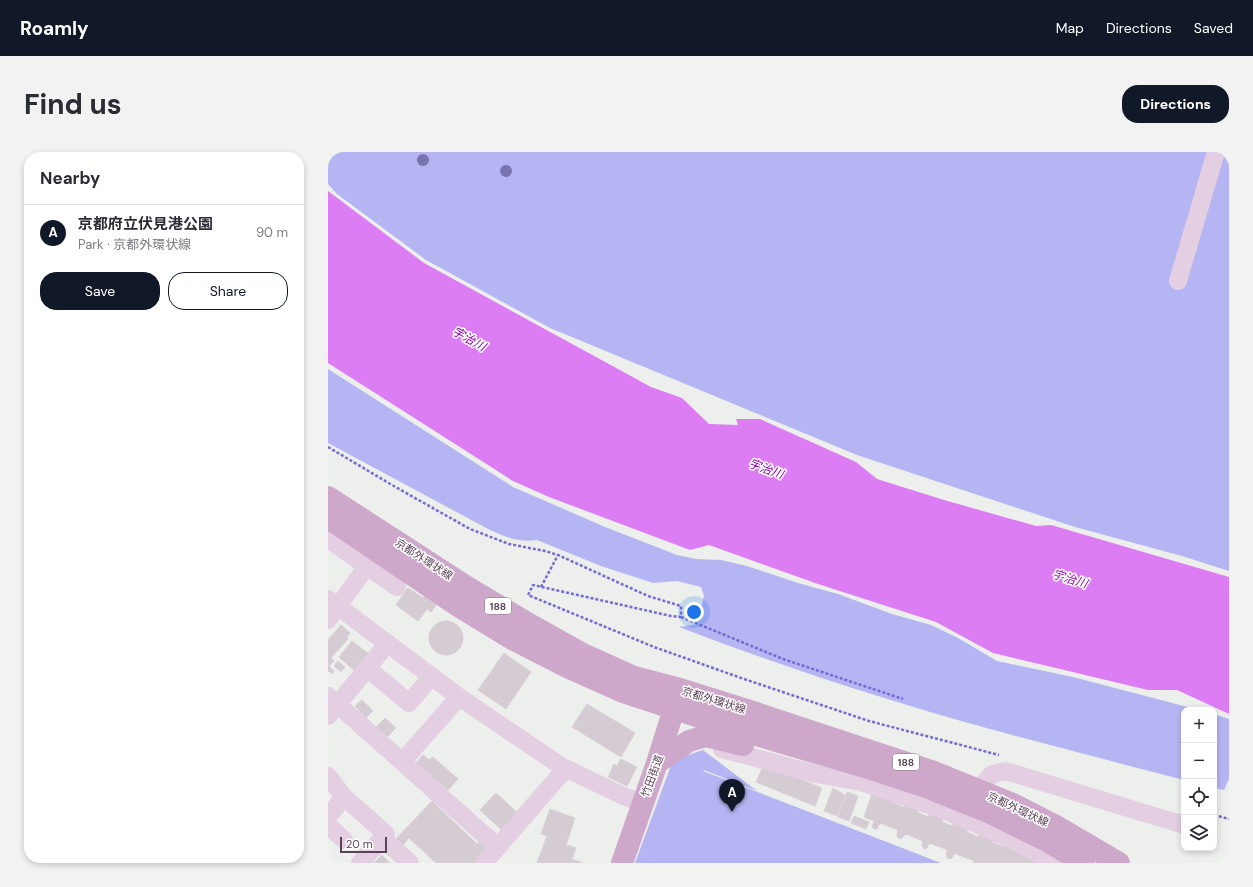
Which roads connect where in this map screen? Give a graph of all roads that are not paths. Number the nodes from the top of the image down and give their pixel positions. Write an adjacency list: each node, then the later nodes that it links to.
1 (1216, 152): 2 (street)
2 (1178, 281)
3 (328, 497): 14 (main road, 京都外環状線 / 188)
4 (328, 518): 14 (main road, 京都外環状線 / 188)
5 (328, 539): 6 (street)
6 (367, 566): 7 (street); 8 (street)
7 (397, 586)
8 (333, 602): 9 (street); 10 (street)
9 (328, 620)
10 (388, 643): 11 (street); 12 (street)
11 (367, 668): 12 (street); 15 (street)
12 (432, 676): 13 (street)
13 (459, 697): 18 (street); 20 (street)
14 (677, 699): 17 (main road, 京都外環状線 / 188); 19 (main road, 竹田街道); 22 (main road, 京都外環状線 / 188)
15 (331, 705): 18 (street)
16 (689, 741): 17 (main road); 19 (main road); 35 (street)
17 (829, 757): 36 (main road, 京都外環状線 / 188)
18 (402, 762): 30 (street)
19 (657, 763): 24 (main road, 竹田街道)
20 (566, 768): 24 (street); 30 (street)
21 (328, 776): 23 (street)
22 (978, 790): 26 (street); 37 (main road, 京都外環状線 / 188)
23 (344, 798): 25 (street); 28 (street)
24 (642, 803): 34 (main road, 竹田街道)
25 (328, 817)
26 (1181, 824)
27 (328, 825): 29 (street)
28 (382, 838): 31 (street); 32 (street)
29 (344, 840)
30 (498, 847): 33 (street)
31 (360, 863)
32 (410, 863)
33 (484, 863)
34 (622, 863)
35 (1056, 863)
36 (1084, 863)
37 (1119, 863)

